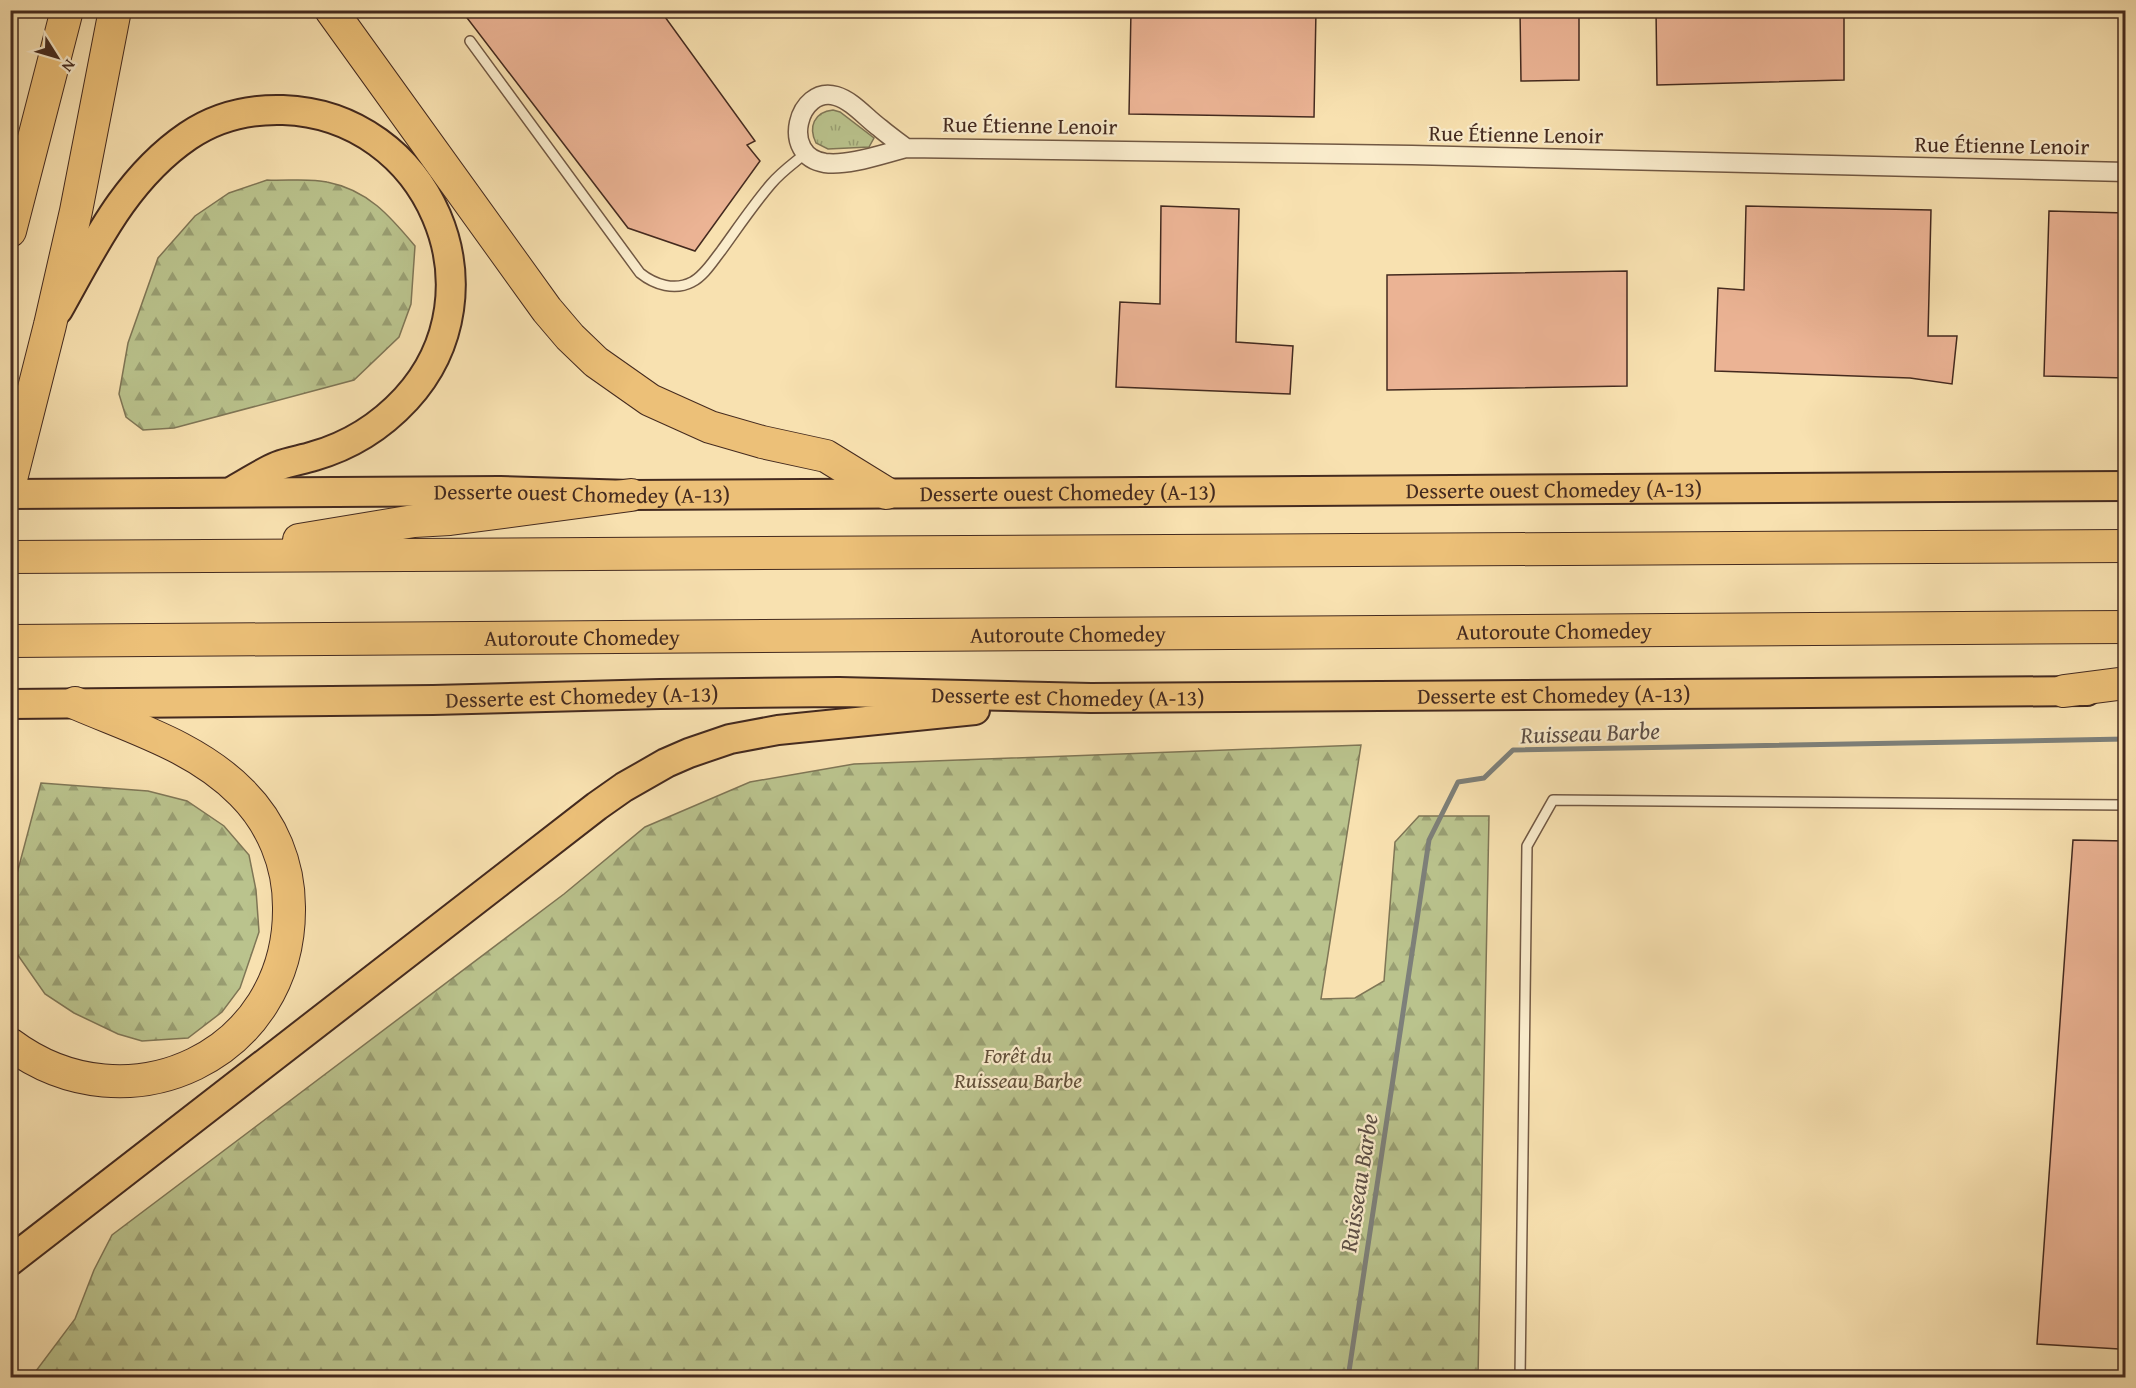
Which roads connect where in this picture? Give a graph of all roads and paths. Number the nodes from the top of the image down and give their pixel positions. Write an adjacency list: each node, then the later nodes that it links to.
1 (67, 10): 8 (highway)
2 (115, 10): 9 (highway)
3 (331, 10): 13 (highway)
4 (470, 41): 6 (lane)
5 (906, 148): 6 (street, Rue Étienne Lenoir); 6 (street); 7 (street, Rue Étienne Lenoir)
6 (806, 153)
7 (2126, 172)
8 (10, 231)
9 (50, 326): 10 (highway); 12 (main road)
10 (10, 483)
11 (2126, 486): 13 (main road, Desserte ouest Chomedey (A-13))
12 (231, 492): 14 (main road, Desserte ouest Chomedey (A-13)); 15 (main road, Desserte ouest Chomedey (A-13))
13 (886, 493): 15 (main road, Desserte ouest Chomedey (A-13))
14 (10, 494)
15 (631, 495): 17 (highway)
16 (2126, 546): 17 (highway)
17 (206, 556): 18 (highway)
18 (10, 557)
19 (2126, 627): 20 (highway, Autoroute Chomedey)
20 (10, 641)
21 (2126, 683): 22 (highway)
22 (2064, 691): 23 (main road, Desserte est Chomedey (A-13)); 24 (main road, Desserte est Chomedey (A-13))
23 (2126, 691)
24 (1091, 698): 25 (main road, Desserte est Chomedey (A-13)); 29 (main road)
25 (75, 703): 26 (main road, Desserte est Chomedey (A-13)); 28 (highway)
26 (10, 704)
27 (2126, 805): 30 (lane)
28 (10, 1044)
29 (10, 1261)
30 (1520, 1377)

